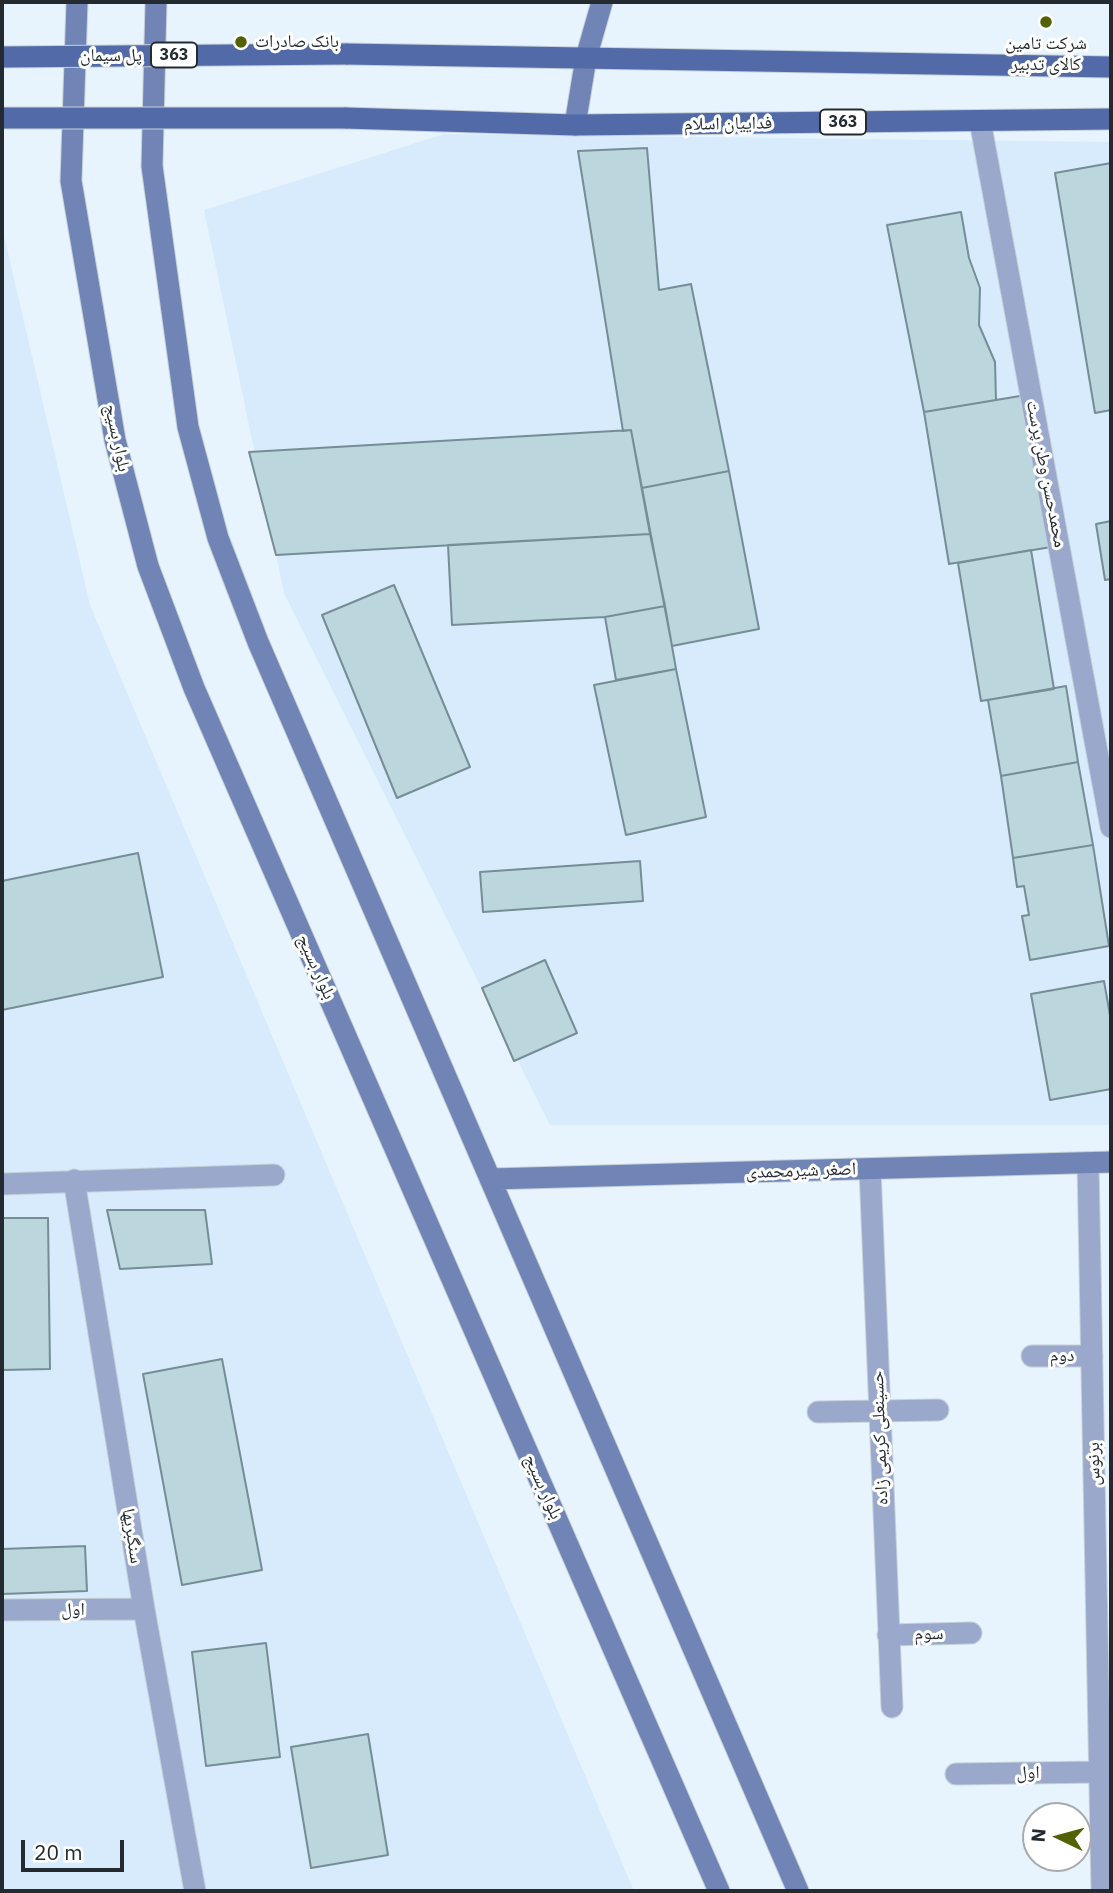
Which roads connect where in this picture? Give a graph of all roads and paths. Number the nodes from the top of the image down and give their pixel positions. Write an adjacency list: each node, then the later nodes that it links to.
1 (77, 2): 33 (main road, بلوار بسیج)
2 (156, 2): 16 (main road)
3 (602, 2): 5 (main road)
4 (2, 57): 5 (main road, پل سیمان / 363, bridge)
5 (586, 58): 6 (main road, 363); 10 (main road)
6 (1111, 67)
7 (2, 118): 10 (main road, فداییان اسلام / 363, bridge)
8 (1111, 119): 9 (main road, فداییان اسلام / 363)
9 (980, 121): 10 (main road, فداییان اسلام / 363); 11 (street, محمدحسن وطن پرست)
10 (575, 125)
11 (1111, 827)
12 (1111, 1162): 13 (main road, اصغر شیرمحمدی)
13 (1088, 1163): 14 (main road, اصغر شیرمحمدی); 20 (street, برنوس)
14 (870, 1169): 16 (main road, اصغر شیرمحمدی); 24 (street, حسینعلی کریمی زاده)
15 (274, 1175): 17 (street)
16 (490, 1179): 34 (main road)
17 (74, 1180): 18 (street); 25 (street, سنگبریها)
18 (2, 1184)
19 (1032, 1356): 20 (street, دوم)
20 (1092, 1356): 23 (street, برنوس)
21 (938, 1410): 24 (street)
22 (818, 1412): 24 (street)
23 (1102, 1412): 30 (street, برنوس)
24 (879, 1413): 28 (street, حسینعلی کریمی زاده)
25 (144, 1609): 26 (street, اول); 32 (street, سنگبریها)
26 (2, 1610)
27 (971, 1633): 28 (street, سوم)
28 (888, 1635): 29 (street, حسینعلی کریمی زاده)
29 (891, 1707)
30 (1099, 1772): 31 (street, اول); 35 (street, برنوس)
31 (956, 1774)
32 (195, 1891)
33 (719, 1891)
34 (798, 1891)
35 (1102, 1891)

